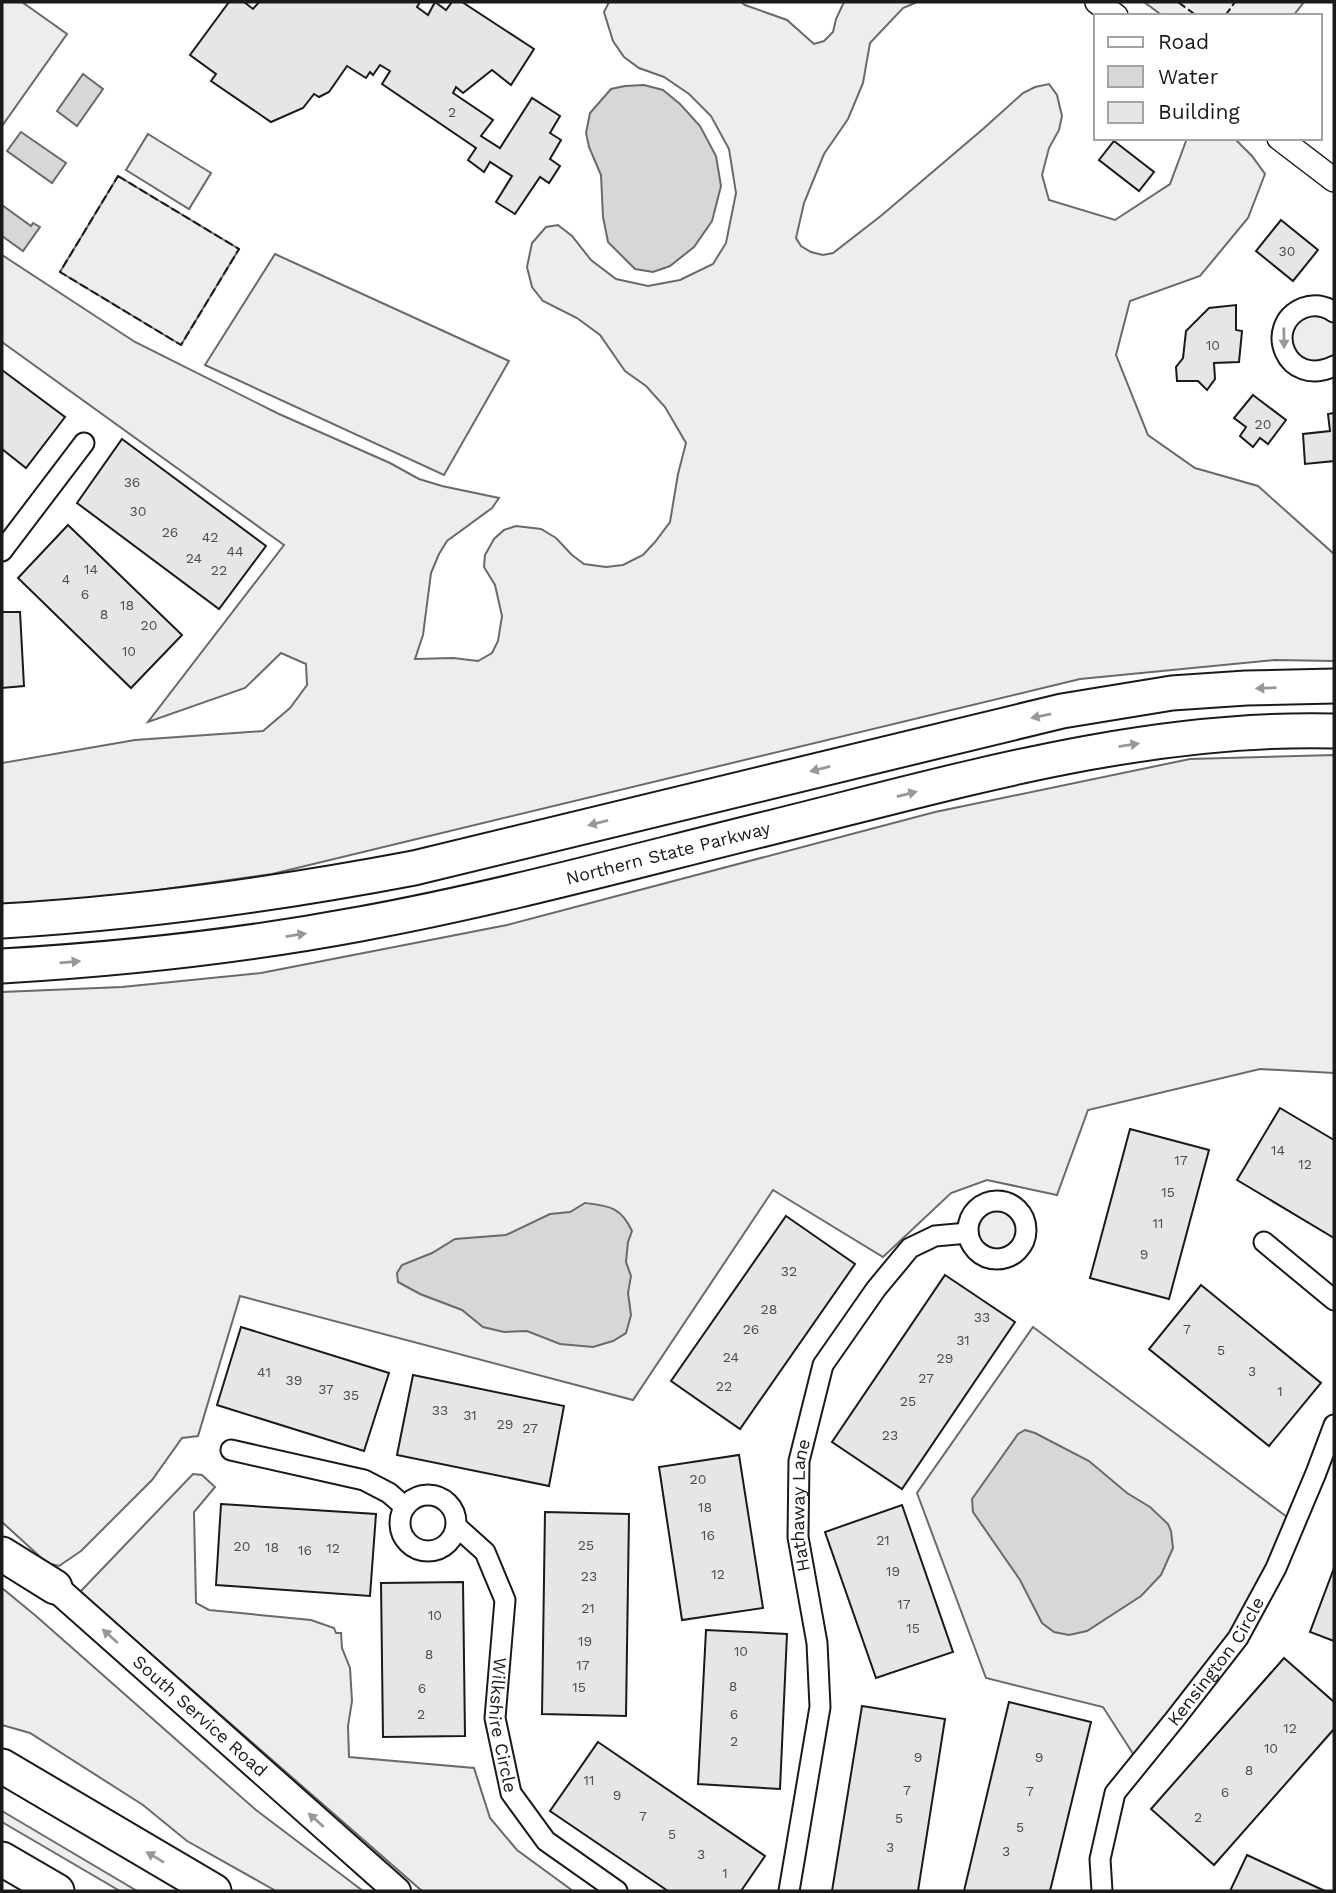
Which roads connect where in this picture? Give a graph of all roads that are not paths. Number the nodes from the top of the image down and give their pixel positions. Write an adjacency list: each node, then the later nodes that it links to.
1 (1097, 2): 2 (street)
2 (1113, 14)
3 (1282, 140): 4 (street)
4 (1334, 180)
5 (1333, 309): 6 (street, one-way to 6)
6 (1334, 366)
7 (84, 443): 8 (street)
8 (2, 551)
9 (1334, 686): 11 (highway, one-way to 11)
10 (1334, 731): 12 (highway, Northern State Parkway, one-way to 10)
11 (2, 921)
12 (2, 966)
13 (968, 1233): 29 (street, Hathaway Lane)
14 (1264, 1242): 15 (street)
15 (1334, 1300)
16 (1334, 1425): 30 (street, Kensington Circle)
17 (231, 1450): 18 (street)
18 (405, 1507): 19 (street, Wilkshire Circle); 19 (street)
19 (456, 1526): 28 (street, Wilkshire Circle)
20 (2, 1539): 22 (main road, South Service Road)
21 (2, 1554): 22 (highway)
22 (55, 1587): 27 (main road, South Service Road, one-way to 22)
23 (2, 1766): 26 (highway, one-way to 23)
24 (2, 1859): 25 (highway)
25 (57, 1891)
26 (214, 1891)
27 (397, 1891)
28 (617, 1891)
29 (789, 1891)
30 (1102, 1891)

